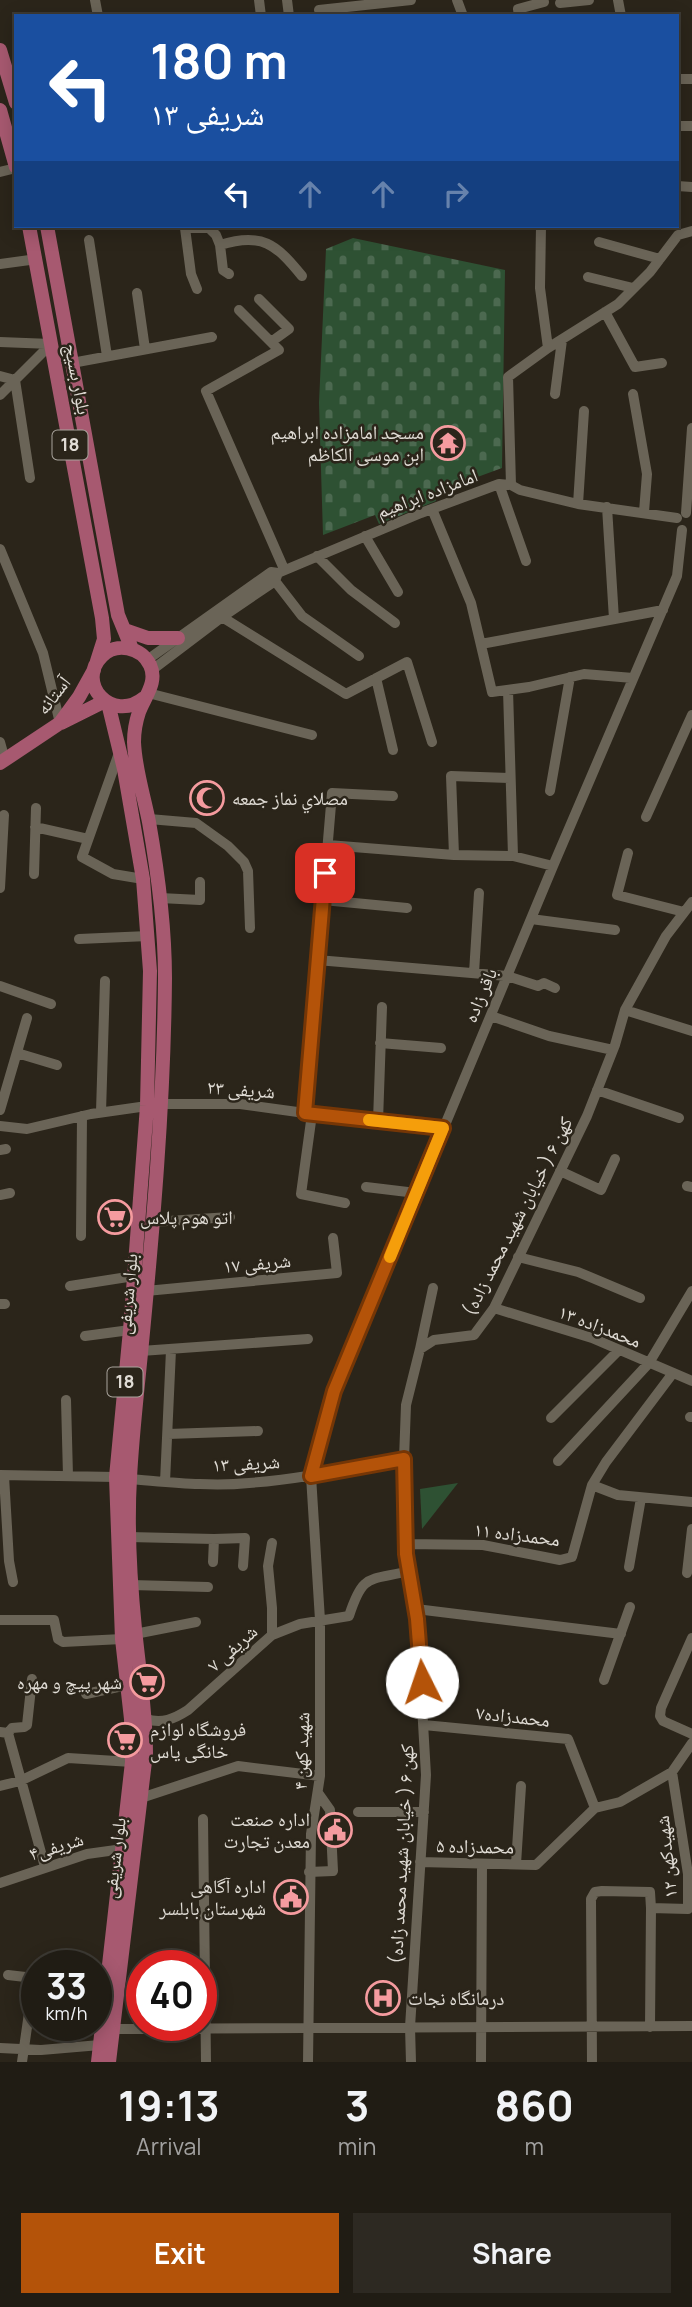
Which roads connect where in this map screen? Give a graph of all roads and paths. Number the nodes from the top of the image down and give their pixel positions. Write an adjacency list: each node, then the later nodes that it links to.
1 (411, 0): 5 (street)
2 (589, 0): 4 (street)
3 (544, 2): 6 (street)
4 (560, 3)
5 (318, 9)
6 (519, 14)
7 (0, 50): 8 (main road)
8 (14, 96)
9 (0, 110): 10 (main road)
10 (14, 161)
11 (30, 228): 20 (main road, بلوار بسیج / 18)
12 (47, 228): 40 (main road, بلوار بسیج / 18)
13 (184, 228): 27 (street)
14 (209, 228): 19 (street)
15 (541, 228): 37 (street)
16 (692, 232): 21 (street)
17 (89, 240): 39 (street)
18 (599, 242): 21 (street)
19 (220, 245): 23 (street); 24 (street)
20 (37, 258): 22 (street); 36 (main road, بلوار بسیج / 18)
21 (660, 259): 26 (street)
22 (0, 264)
23 (229, 274)
24 (302, 276)
25 (588, 277): 26 (street)
26 (634, 288): 31 (street)
27 (197, 289)
28 (137, 293): 38 (street)
29 (259, 299): 35 (street)
30 (239, 310): 35 (street)
31 (605, 312): 33 (street); 41 (street)
32 (212, 337): 38 (street)
33 (562, 340): 37 (street); 44 (street)
34 (0, 342): 36 (street)
35 (271, 342): 63 (street)
36 (51, 344): 43 (street); 75 (main road, بلوار بسیج / 18)
37 (548, 348): 52 (street)
38 (145, 349): 39 (street)
39 (107, 356): 40 (street)
40 (72, 363): 69 (main road, بلوار بسیج / 18)
41 (662, 363)
42 (0, 376): 43 (street)
43 (15, 380): 46 (street); 50 (street)
44 (555, 394)
45 (633, 394): 56 (street)
46 (0, 395)
47 (584, 411): 53 (street)
48 (692, 428): 49 (street)
49 (691, 448): 51 (street)
50 (30, 478)
51 (690, 480): 57 (street)
52 (505, 484): 53 (street); 55 (street, امامزاده ابراهیم); 62 (street)
53 (578, 504): 54 (street)
54 (607, 507): 56 (street); 67 (street)
55 (432, 509): 59 (street, امامزاده ابراهیم); 71 (street)
56 (644, 512): 57 (street)
57 (685, 515): 58 (street)
58 (687, 529): 65 (street, باقر زاده)
59 (366, 536): 61 (street, امامزاده ابراهیم); 64 (street)
60 (0, 549): 83 (street)
61 (317, 556): 63 (street, امامزاده ابراهیم); 68 (street)
62 (526, 561)
63 (279, 574): 66 (street, امامزاده ابراهیم); 70 (street, امامزاده ابراهیم); 73 (street)
64 (398, 592)
65 (663, 610): 67 (street); 78 (street, باقر زاده)
66 (222, 617): 74 (street, امامزاده ابراهیم); 77 (street)
67 (614, 619): 71 (street)
68 (394, 623)
69 (125, 630): 70 (main road); 72 (main road, بلوار بسیج / 18)
70 (178, 638): 74 (street, امامزاده ابراهیم)
71 (481, 644): 79 (street)
72 (132, 649): 74 (main road); 75 (main road)
73 (359, 656)
74 (149, 665): 80 (main road, 18)
75 (96, 666): 81 (main road, 18); 83 (main road, آستانه)
76 (570, 677): 78 (street); 79 (street); 92 (street)
77 (376, 678): 87 (street); 89 (street)
78 (634, 678): 105 (street, باقر زاده)
79 (508, 690): 91 (street)
80 (146, 695): 81 (main road); 84 (street); 85 (main road, بلوار شریفی / 18)
81 (107, 702): 83 (main road); 88 (main road, بلوار شریفی / 18)
82 (692, 715): 96 (street)
83 (60, 723): 90 (main road, آستانه)
84 (312, 735)
85 (135, 739): 88 (main road); 97 (main road, بلوار شریفی / 18)
86 (0, 742): 90 (street)
87 (432, 742)
88 (119, 746): 99 (street); 107 (main road, بلوار شریفی / 18)
89 (393, 750)
90 (2, 761)
91 (509, 778): 102 (street); 103 (street)
92 (550, 791)
93 (393, 796): 100 (street)
94 (36, 808): 98 (street)
95 (4, 816): 104 (street)
96 (646, 817)
97 (149, 819): 111 (main road, بلوار شریفی / 18); 117 (street)
98 (35, 827): 99 (street); 106 (street)
99 (88, 839): 107 (street)
100 (328, 845): 102 (street); 112 (street)
101 (628, 853): 115 (street)
102 (454, 855): 103 (street)
103 (513, 856): 105 (street)
104 (1, 859): 109 (street)
105 (553, 866): 116 (street, باقر زاده)
106 (34, 874)
107 (142, 879): 119 (main road, بلوار شریفی / 18)
108 (200, 882): 111 (street)
109 (0, 888)
110 (479, 893): 122 (street)
111 (160, 898): 139 (main road, بلوار شریفی / 18)
112 (323, 900): 114 (street); 121 (street)
113 (692, 902): 115 (street, کهن ۶ ( خیابان شهید محمد زاده))
114 (407, 908)
115 (684, 912): 129 (street, کهن ۶ ( خیابان شهید محمد زاده))
116 (531, 919): 118 (street); 123 (street, باقر زاده)
117 (250, 928)
118 (615, 930)
119 (148, 936): 120 (street); 139 (main road, بلوار شریفی / 18)
120 (79, 939)
121 (317, 960): 122 (street); 142 (street)
122 (474, 973): 123 (street)
123 (507, 976): 126 (street); 130 (street, باقر زاده)
124 (105, 981): 141 (street)
125 (0, 986): 127 (street)
126 (555, 988)
127 (51, 1004)
128 (382, 1007): 133 (street)
129 (625, 1010): 132 (street); 135 (street, کهن ۶ ( خیابان شهید محمد زاده))
130 (491, 1016): 135 (street); 147 (street, باقر زاده)
131 (27, 1018): 136 (street)
132 (692, 1031)
133 (380, 1043): 134 (street); 145 (street)
134 (441, 1048)
135 (613, 1050): 138 (street, کهن ۶ ( خیابان شهید محمد زاده))
136 (17, 1053): 137 (street); 140 (street)
137 (57, 1065)
138 (597, 1090): 144 (street); 149 (street, کهن ۶ ( خیابان شهید محمد زاده))
139 (154, 1105): 141 (street, شریفی ۲۳); 142 (street, شریفی ۲۳); 154 (main road, بلوار شریفی / 18); 158 (main road, بلوار شریفی / 18)
140 (0, 1110)
141 (101, 1112): 143 (street, شریفی ۲۳)
142 (309, 1114): 145 (street, شریفی ۲۳); 152 (street)
143 (82, 1116): 146 (street, شریفی ۲۳); 155 (street)
144 (679, 1118)
145 (378, 1121): 147 (street, شریفی ۲۳)
146 (0, 1126)
147 (443, 1128): 151 (street, باقر زاده)
148 (615, 1159): 149 (street)
149 (560, 1171): 157 (street, کهن ۶ ( خیابان شهید محمد زاده))
150 (366, 1187): 151 (street)
151 (416, 1193): 183 (street, باقر زاده)
152 (345, 1203)
153 (230, 1217): 154 (street)
154 (152, 1222): 161 (main road, بلوار شریفی / 18)
155 (81, 1236)
156 (333, 1238): 161 (street, شریفی ۱۷)
157 (518, 1257): 163 (street); 164 (street, کهن ۶ ( خیابان شهید محمد زاده))
158 (134, 1276): 159 (street); 165 (main road, بلوار شریفی / 18)
159 (70, 1286)
160 (433, 1289): 168 (street)
161 (146, 1291): 171 (main road, بلوار شریفی / 18)
162 (692, 1291): 172 (street)
163 (640, 1298)
164 (494, 1308): 168 (street, کهن ۶ ( خیابان شهید محمد زاده)); 170 (street, محمدزاده ۱۳)
165 (130, 1330): 166 (street); 184 (main road, بلوار شریفی / 18)
166 (85, 1336)
167 (308, 1339): 169 (street)
168 (420, 1349): 179 (street, کهن ۶ ( خیابان شهید محمد زاده))
169 (171, 1350): 171 (street); 178 (street)
170 (619, 1350): 172 (street, محمدزاده ۱۳); 176 (street)
171 (141, 1351): 184 (main road, بلوار شریفی / 18)
172 (649, 1363): 173 (street, محمدزاده ۱۳); 180 (street)
173 (673, 1373): 174 (street, محمدزاده ۱۳); 186 (street)
174 (692, 1381)
175 (66, 1401): 182 (street)
176 (551, 1418)
177 (258, 1431): 178 (street)
178 (168, 1434): 185 (street)
179 (404, 1459): 183 (street, شریفی ۱۳); 193 (street, کهن ۶ ( خیابان شهید محمد زاده))
180 (558, 1461)
181 (2, 1476): 182 (street, شریفی ۱۳); 199 (street)
182 (68, 1476): 184 (street, شریفی ۱۳)
183 (311, 1476): 185 (street, شریفی ۱۳); 206 (street, شهید کهن ۴)
184 (123, 1478): 185 (street, شریفی ۱۳); 190 (main road, بلوار شریفی / 18); 202 (main road, بلوار شریفی / 18)
185 (166, 1482)
186 (592, 1485): 187 (street); 193 (street, محمدزاده ۱۱)
187 (641, 1498): 188 (street); 196 (street)
188 (692, 1502)
189 (692, 1529): 198 (street)
190 (129, 1537): 191 (street); 200 (main road, بلوار شریفی / 18)
191 (214, 1539): 194 (street); 195 (street)
192 (272, 1543): 209 (street)
193 (406, 1544): 197 (street, کهن ۶ ( خیابان شهید محمد زاده))
194 (213, 1562)
195 (243, 1566)
196 (629, 1567)
197 (409, 1571): 204 (street, کهن ۶ ( خیابان شهید محمد زاده)); 206 (street, شریفی ۷)
198 (687, 1573)
199 (8, 1574)
200 (131, 1585): 201 (street); 202 (main road, بلوار شریفی / 18)
201 (208, 1587)
202 (126, 1603): 210 (main road, بلوار شریفی / 18)
203 (630, 1607): 208 (street)
204 (416, 1609): 208 (street); 217 (street, کهن ۶ ( خیابان شهید محمد زاده))
205 (0, 1620): 210 (street)
206 (320, 1620): 209 (street, شریفی ۷); 223 (street, شهید کهن ۴)
207 (196, 1622): 210 (street)
208 (621, 1634): 213 (street)
209 (272, 1635): 216 (street, شریفی ۷)
210 (129, 1637): 214 (main road, بلوار شریفی / 18); 216 (main road, بلوار شریفی / 18)
211 (692, 1638): 219 (street)
212 (32, 1679): 218 (street)
213 (604, 1681)
214 (127, 1685): 215 (street); 221 (main road, بلوار شریفی / 18)
215 (86, 1694)
216 (146, 1719): 228 (main road, بلوار شریفی / 18)
217 (424, 1725): 229 (street, محمدزاده۷); 231 (street, کهن ۶ ( خیابان شهید محمد زاده))
218 (4, 1732): 224 (street)
219 (692, 1734)
220 (692, 1743): 222 (street, محمدزاده ۵)
221 (132, 1762): 224 (street); 233 (main road, بلوار شریفی / 18)
222 (672, 1772): 229 (street, محمدزاده ۵); 240 (street, شهیدکهن ۱۲)
223 (320, 1776): 227 (street, شهید کهن ۴); 228 (street)
224 (20, 1781): 225 (street); 237 (street)
225 (0, 1786)
226 (521, 1786): 235 (street)
227 (318, 1793): 238 (street, شهید کهن ۴); 238 (street)
228 (141, 1798): 250 (main road, بلوار شریفی / 18)
229 (595, 1808): 235 (street, محمدزاده ۵)
230 (358, 1812): 231 (street)
231 (424, 1812): 234 (street, کهن ۶ ( خیابان شهید محمد زاده))
232 (204, 1819): 241 (street)
233 (123, 1849): 237 (street, شریفی۴); 253 (main road, بلوار شریفی / 18)
234 (420, 1862): 236 (street, محمدزاده ۵); 248 (street, کهن ۶ ( خیابان شهید محمد زاده))
235 (516, 1864): 236 (street, محمدزاده ۵)
236 (482, 1865): 249 (street)
237 (45, 1867): 239 (street, شریفی۴)
238 (309, 1872): 247 (street, شهید کهن ۴)
239 (0, 1882)
240 (651, 1908): 244 (street); 245 (street, شهیدکهن ۱۲)
241 (205, 1950)
242 (8, 1975): 255 (street)
243 (692, 2026): 245 (street)
244 (590, 2027): 245 (street); 249 (street); 263 (street)
245 (650, 2027)
246 (217, 2028): 247 (street)
247 (309, 2028): 248 (street); 260 (street, شهید کهن ۴)
248 (410, 2028): 249 (street); 261 (street, کهن ۶ ( خیابان شهید محمد زاده))
249 (480, 2028): 262 (street)
250 (113, 2029): 251 (street); 258 (main road, بلوار شریفی / 18)
251 (126, 2029)
252 (206, 2041): 259 (street)
253 (100, 2046): 255 (street); 257 (main road, بلوار شریفی / 18)
254 (0, 2048): 255 (street)
255 (23, 2049): 256 (street)
256 (22, 2062)
257 (98, 2062)
258 (109, 2062)
259 (206, 2062)
260 (308, 2062)
261 (411, 2062)
262 (481, 2062)
263 (592, 2062)

